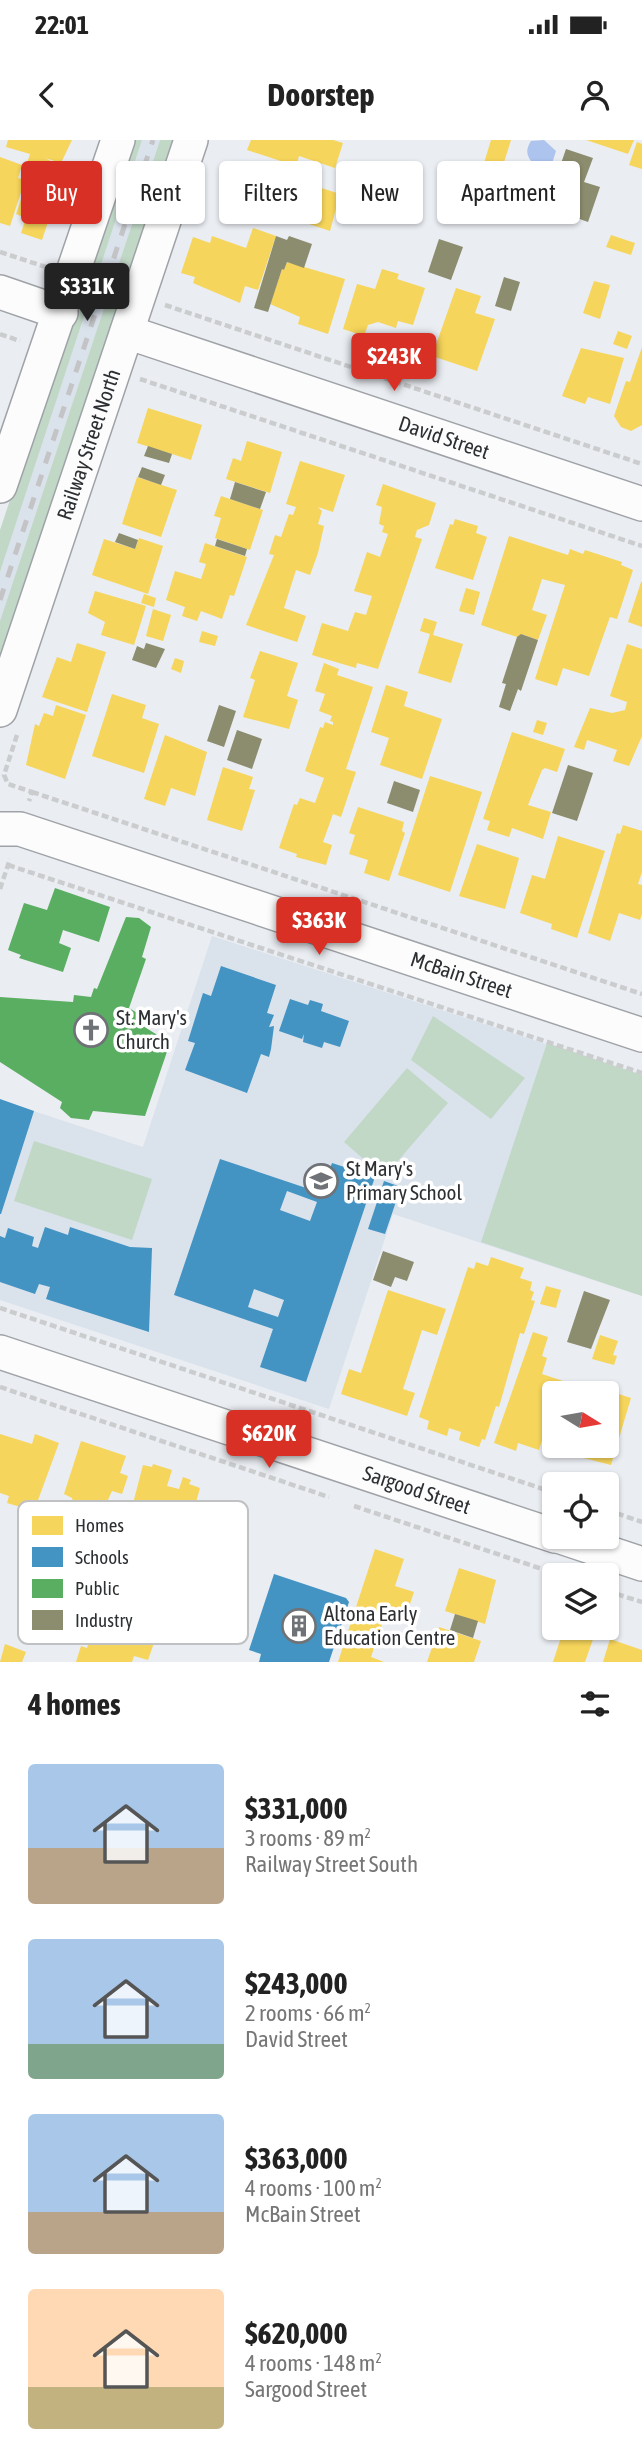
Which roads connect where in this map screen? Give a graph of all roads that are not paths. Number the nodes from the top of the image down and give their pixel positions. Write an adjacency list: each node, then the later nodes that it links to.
1 (118, 140): 4 (street)
2 (191, 140): 5 (street, Railway Street North)
3 (0, 292): 4 (street)
4 (61, 313): 6 (street)
5 (127, 332): 7 (street, David Street); 8 (street, Railway Street North)
6 (0, 486)
7 (642, 504)
8 (0, 710)
9 (0, 829): 10 (street, McBain Street)
10 (642, 1035)
11 (0, 1352): 12 (street, Sargood Street)
12 (542, 1531)
13 (596, 1549): 14 (street, Sargood Street)
14 (642, 1564)

